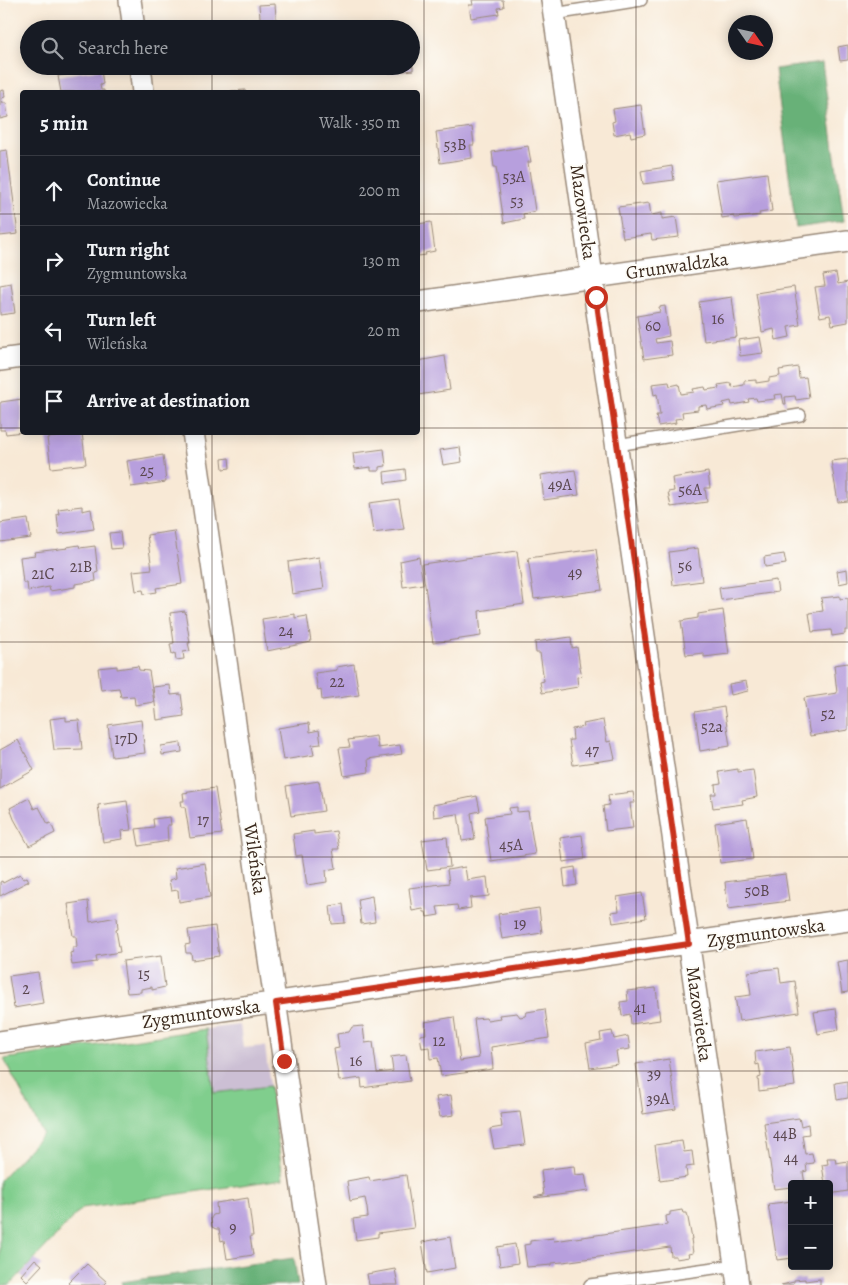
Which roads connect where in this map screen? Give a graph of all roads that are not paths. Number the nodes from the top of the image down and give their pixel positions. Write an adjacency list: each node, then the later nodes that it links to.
1 (130, 0): 4 (street)
2 (641, 0): 3 (lane)
3 (553, 7): 8 (street, Mazowiecka)
4 (133, 20)
5 (141, 75): 6 (street)
6 (143, 90)
7 (848, 241): 8 (street, Grunwaldzka)
8 (593, 279): 9 (street, Grunwaldzka); 14 (street, Mazowiecka)
9 (420, 302)
10 (20, 357): 11 (street)
11 (0, 360)
12 (800, 415): 14 (lane)
13 (193, 435): 17 (street, Wileńska)
14 (617, 445): 16 (street, Mazowiecka)
15 (848, 920): 16 (street, Zygmuntowska)
16 (689, 944): 17 (street, Zygmuntowska); 19 (street, Mazowiecka)
17 (276, 1003): 18 (street, Zygmuntowska); 20 (street, Wileńska)
18 (0, 1042)
19 (737, 1275): 21 (lane)
20 (316, 1285)
21 (590, 1285)

